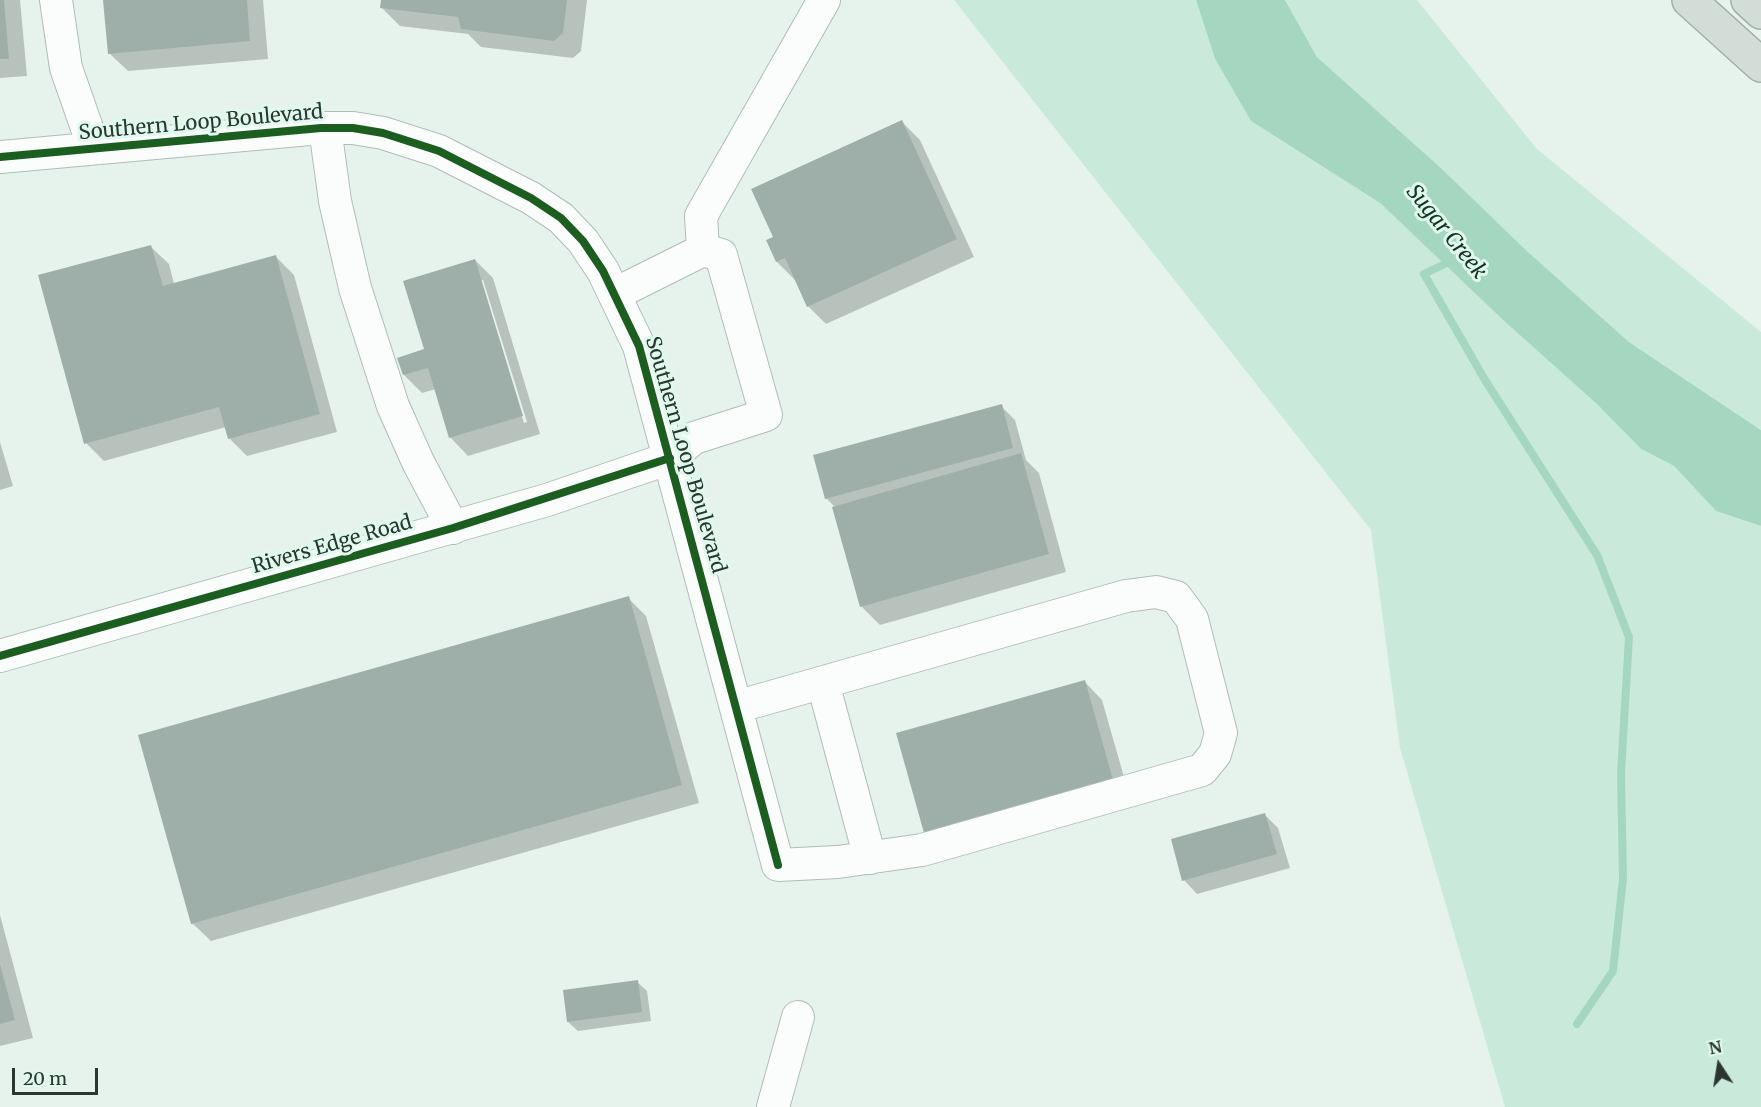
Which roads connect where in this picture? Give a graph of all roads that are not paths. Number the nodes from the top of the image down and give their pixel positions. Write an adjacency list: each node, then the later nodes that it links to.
1 (57, 0): 8 (street)
2 (824, 0): 10 (street)
3 (1689, 0): 6 (highway)
4 (1748, 0): 5 (highway)
5 (1761, 12)
6 (1761, 65)
7 (325, 128): 8 (street, Southern Loop Boulevard); 11 (street, Southern Loop Boulevard); 13 (street)
8 (94, 148): 9 (street, Southern Loop Boulevard)
9 (0, 157)
10 (703, 250): 11 (street); 12 (street)
11 (615, 294): 12 (street, Southern Loop Boulevard)
12 (670, 458): 13 (street, Rivers Edge Road); 16 (street, Southern Loop Boulevard)
13 (453, 528): 14 (street, Rivers Edge Road)
14 (0, 656)
15 (823, 683): 16 (street); 17 (street); 17 (street)
16 (736, 707): 17 (street, Southern Loop Boulevard)
17 (870, 858)
18 (798, 1017): 19 (street)
19 (773, 1107)

